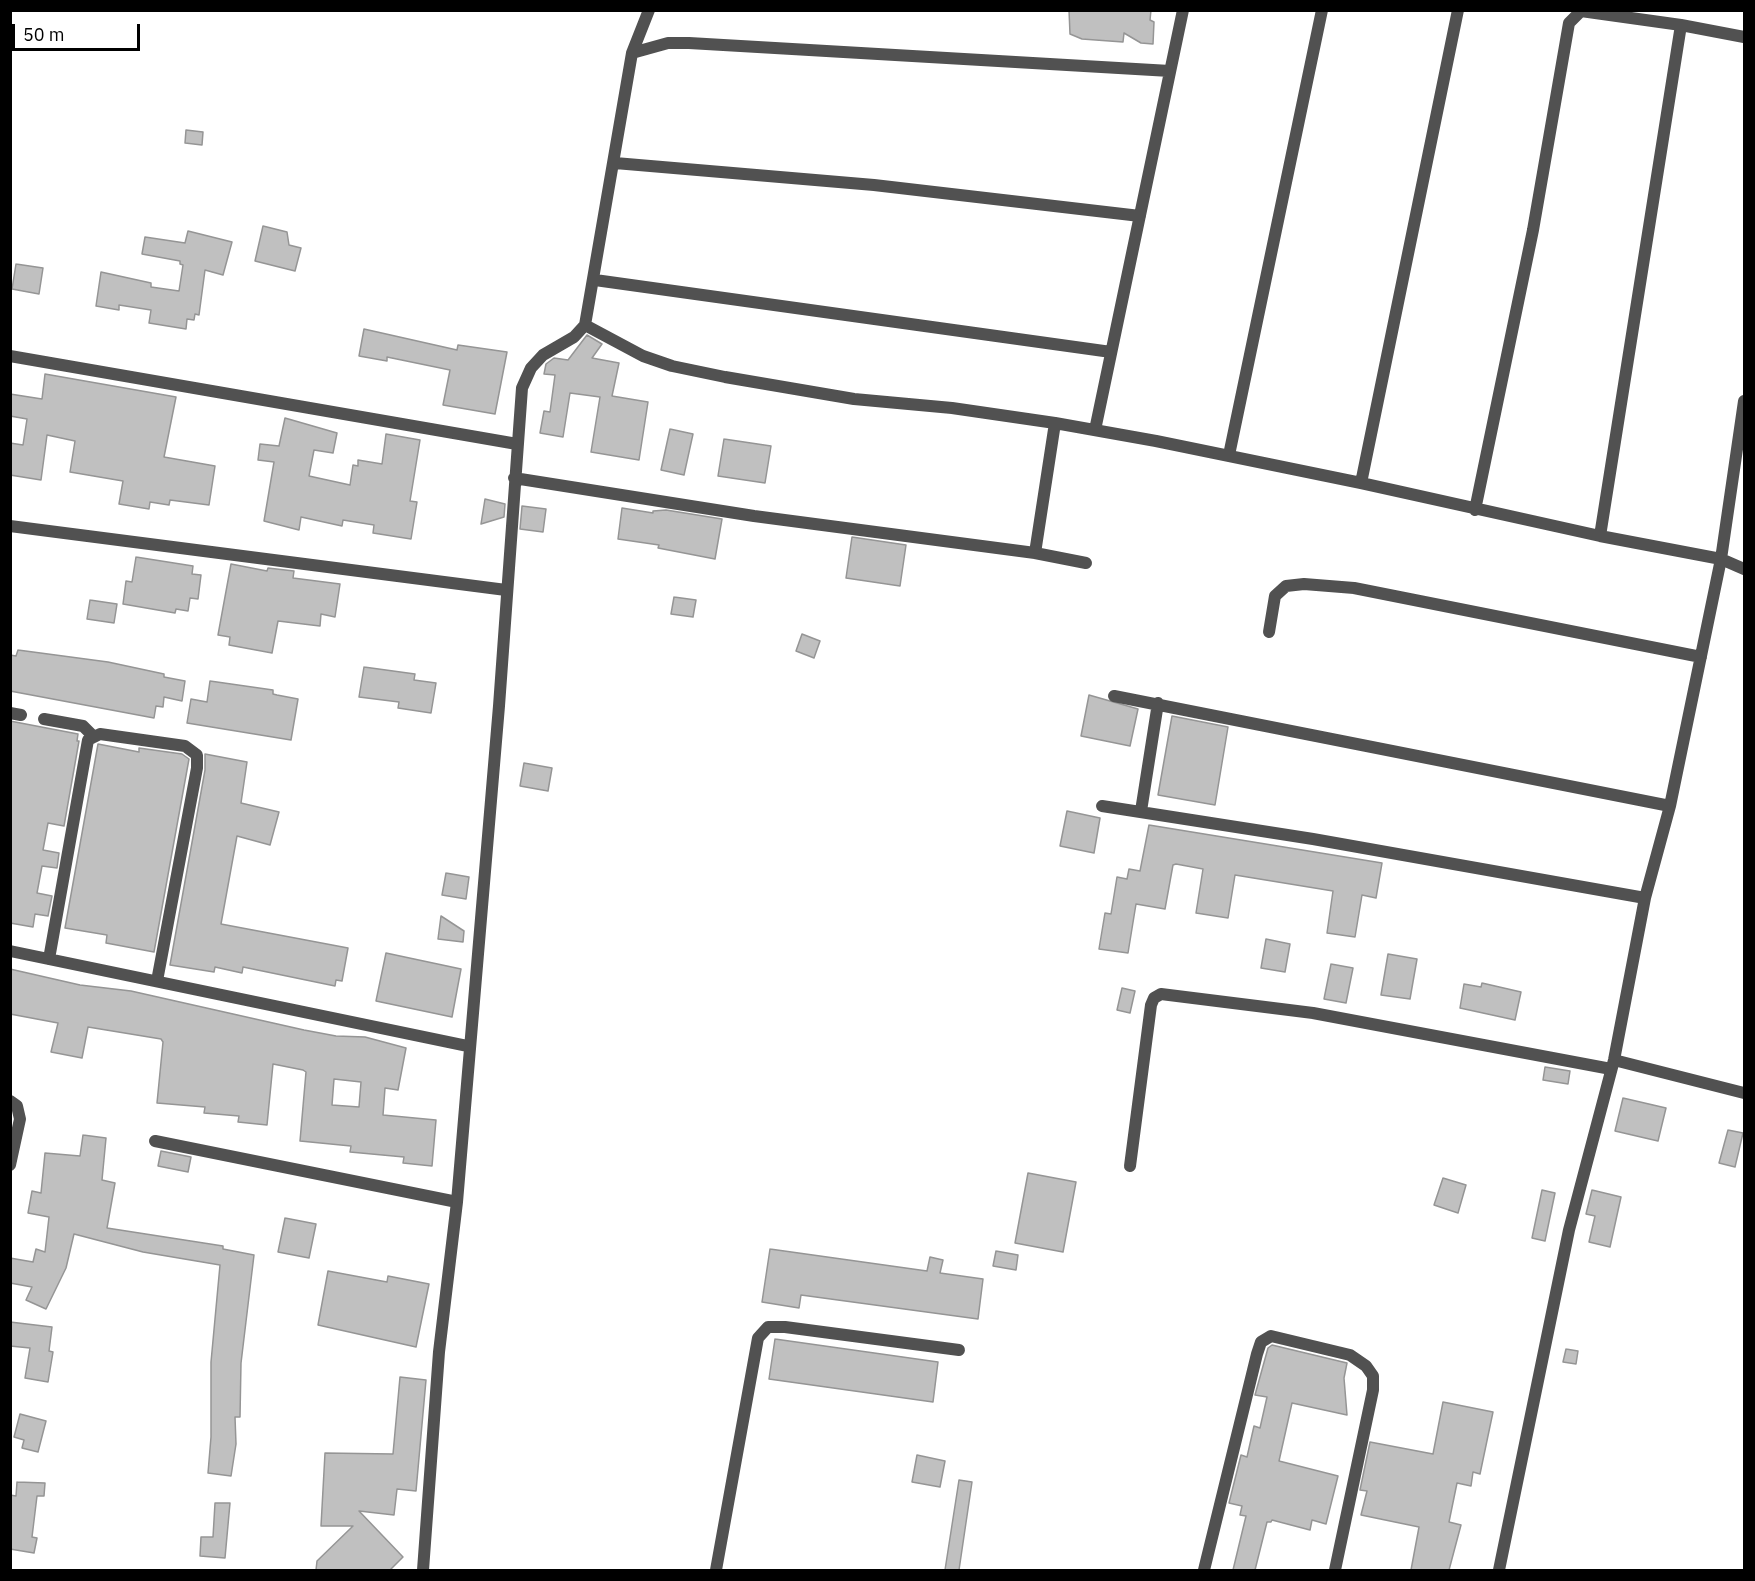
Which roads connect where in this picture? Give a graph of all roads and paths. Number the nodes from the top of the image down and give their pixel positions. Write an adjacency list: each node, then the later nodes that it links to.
1 (649, 10): 7 (street)
2 (1183, 10): 8 (street)
3 (1322, 10): 19 (street)
4 (1458, 10): 21 (street)
5 (1681, 25): 6 (street); 22 (street); 24 (street)
6 (1744, 37)
7 (632, 53): 8 (street); 9 (street)
8 (1170, 71): 10 (street)
9 (615, 164): 10 (street); 11 (street)
10 (1140, 216): 13 (street)
11 (595, 279): 12 (street); 13 (street)
12 (585, 325): 16 (street); 18 (street)
13 (1111, 352): 17 (street)
14 (10, 356): 18 (street)
15 (1744, 401): 26 (street)
16 (1055, 423): 17 (street); 25 (street)
17 (1095, 430): 19 (street)
18 (517, 444): 20 (street)
19 (1229, 454): 21 (street)
20 (514, 478): 25 (street); 29 (street)
21 (1361, 483): 22 (street)
22 (1475, 510): 24 (street)
23 (10, 526): 29 (street)
24 (1600, 536): 26 (street)
25 (1035, 553): 27 (street)
26 (1721, 560): 28 (street); 31 (street)
27 (1086, 563)
28 (1744, 569)
29 (506, 590): 43 (street)
30 (1269, 632): 31 (street)
31 (1701, 657): 37 (street)
32 (1114, 696): 33 (street)
33 (1158, 704): 37 (street); 38 (street)
34 (44, 719): 35 (street)
35 (94, 737): 41 (street); 42 (street)
36 (1102, 806): 38 (street)
37 (1670, 806): 39 (street)
38 (1141, 811): 39 (street)
39 (1645, 898): 44 (street)
40 (10, 951): 41 (street)
41 (49, 959): 42 (street)
42 (157, 981): 43 (street)
43 (468, 1046): 50 (street)
44 (1612, 1065): 45 (street); 49 (street); 56 (street)
45 (1744, 1093)
46 (10, 1101): 48 (street)
47 (155, 1141): 50 (street)
48 (10, 1165)
49 (1130, 1166)
50 (456, 1202): 52 (street)
51 (959, 1350): 53 (street)
52 (423, 1570)
53 (716, 1570)
54 (1204, 1570): 55 (street)
55 (1335, 1570)
56 (1499, 1570)

